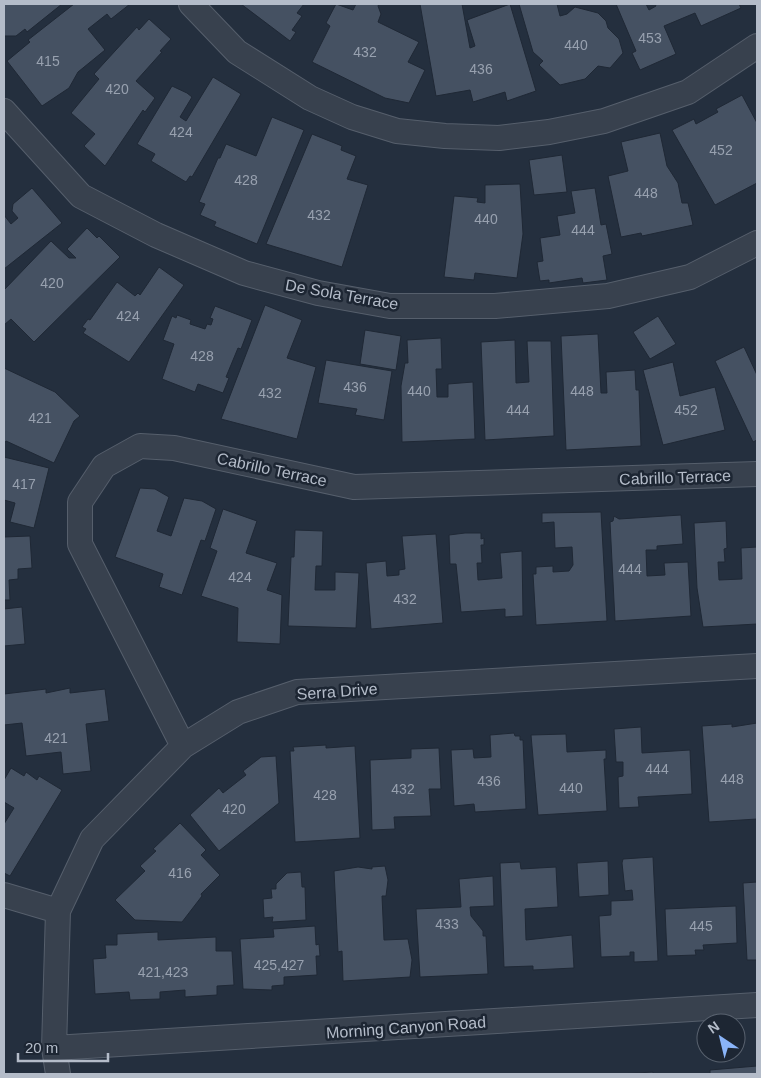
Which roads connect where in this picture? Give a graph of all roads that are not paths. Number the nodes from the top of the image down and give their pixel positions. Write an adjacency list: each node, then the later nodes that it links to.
1 (191, 4): 2 (street)
2 (757, 46)
3 (4, 110): 4 (street, De Sola Terrace)
4 (757, 243)
5 (757, 474): 7 (street, Cabrillo Terrace)
6 (757, 666): 7 (street, Serra Drive)
7 (183, 746): 9 (street, Serra Drive)
8 (4, 895): 9 (street)
9 (58, 911): 11 (street, Serra Drive)
10 (757, 1005): 11 (street, Morning Canyon Road)
11 (54, 1048): 12 (street, Serra Drive)
12 (58, 1074)

